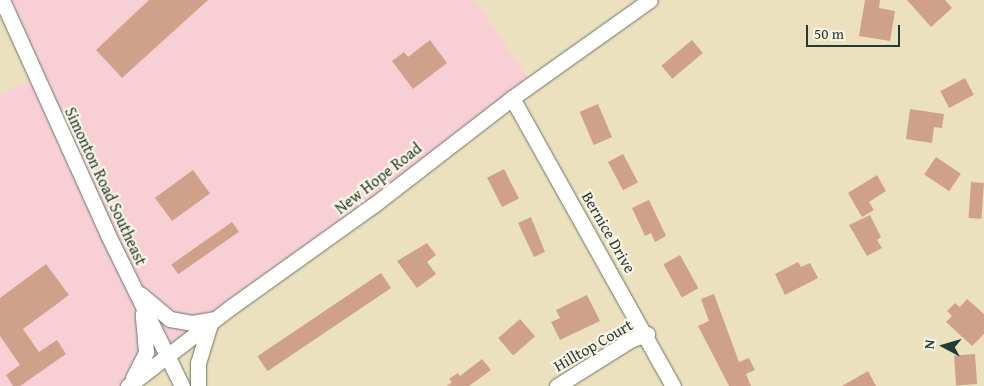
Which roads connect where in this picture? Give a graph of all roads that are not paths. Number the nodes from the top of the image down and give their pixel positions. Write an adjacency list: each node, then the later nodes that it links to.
1 (2, 0): 4 (street, Simonton Road Southeast)
2 (650, 0): 3 (street, New Hope Road)
3 (512, 98): 5 (street, New Hope Road); 6 (street, Bernice Drive)
4 (139, 297): 5 (street); 7 (street, Simonton Road Southeast); 8 (street)
5 (213, 322): 7 (street, New Hope Road); 10 (street)
6 (647, 334): 11 (street, Hilltop Court); 12 (street, Bernice Drive)
7 (168, 356): 8 (street, New Hope Road); 9 (street, Simonton Road Southeast)
8 (128, 386)
9 (182, 386)
10 (198, 386)
11 (557, 386)
12 (674, 386)

